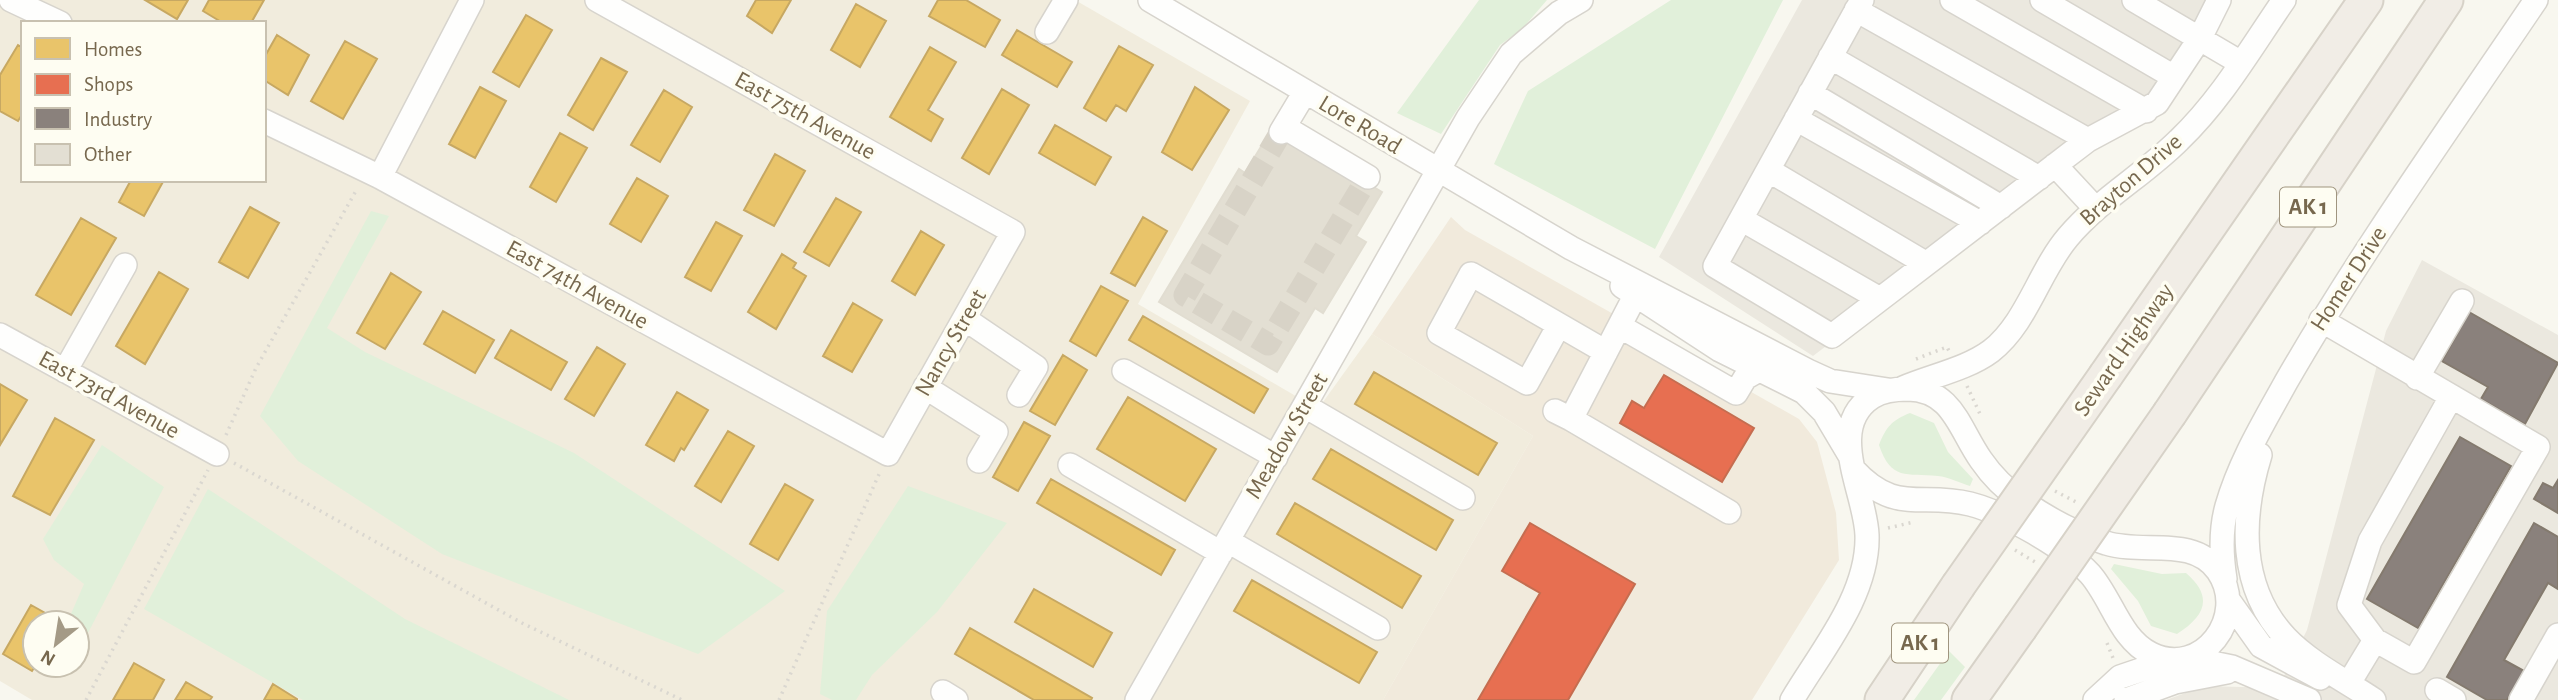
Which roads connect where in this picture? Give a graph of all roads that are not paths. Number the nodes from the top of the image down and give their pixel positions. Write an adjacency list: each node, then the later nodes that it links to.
1 (11, 0): 16 (street)
2 (472, 0): 32 (street)
3 (597, 0): 37 (street, East 75th Avenue)
4 (1066, 0): 17 (street)
5 (1150, 0): 22 (street, Lore Road)
6 (1581, 0): 31 (street, Meadow Street)
7 (1952, 0): 24 (street)
8 (2042, 0): 21 (street)
9 (2134, 0): 18 (street)
10 (2219, 0): 18 (street)
11 (2284, 0): 20 (street, Brayton Drive)
12 (2366, 0): 78 (highway, Seward Highway / AK 1, bridge)
13 (2445, 0): 79 (highway, AK 1, bridge)
14 (2536, 0): 45 (street, Homer Drive)
15 (1859, 5): 19 (street); 27 (street)
16 (56, 21)
17 (1046, 32)
18 (2200, 38): 20 (street); 21 (street)
19 (1830, 57): 23 (street); 30 (street)
20 (2241, 62): 34 (street, Brayton Drive)
21 (2174, 77): 24 (street)
22 (1305, 92): 28 (street, Lore Road); 28 (street)
23 (1810, 93): 25 (street); 33 (street)
24 (2146, 111): 27 (street)
25 (1796, 119): 29 (street); 36 (street)
26 (266, 122): 32 (street, East 74th Avenue)
27 (2088, 140): 30 (street)
28 (1388, 142): 31 (street, Lore Road)
29 (1768, 170): 35 (street); 39 (street)
30 (2047, 171): 33 (street); 34 (street)
31 (1437, 172): 38 (street, Lore Road); 59 (street, Meadow Street)
32 (380, 177): 61 (street, East 74th Avenue)
33 (2001, 207): 36 (street)
34 (2095, 208): 56 (street, Brayton Drive)
35 (1741, 219): 42 (street); 42 (street)
36 (1980, 223): 39 (street)
37 (1013, 232): 44 (street, Nancy Street)
38 (1571, 248): 41 (street, Lore Road); 56 (street, Lore Road)
39 (1926, 263): 42 (street)
40 (125, 265): 51 (street)
41 (1635, 296): 47 (street); 50 (street, Lore Road)
42 (1880, 299)
43 (2462, 301): 53 (street)
44 (965, 319): 55 (street, Nancy Street); 57 (street)
45 (2321, 320): 53 (street); 54 (street, Homer Drive)
46 (1559, 325): 46 (street); 49 (street)
47 (1620, 327): 49 (street); 50 (street)
48 (0, 335): 51 (street, East 73rd Avenue)
49 (1606, 352): 67 (street)
50 (1759, 370): 64 (street, Lore Road)
51 (65, 371): 60 (street, East 73rd Avenue)
52 (1124, 372): 62 (street)
53 (2417, 378): 58 (street)
54 (2286, 383): 69 (street, Homer Drive); 75 (street)
55 (925, 387): 61 (street, Nancy Street); 63 (street)
56 (1894, 390): 64 (street); 69 (street, Lore Road)
57 (1019, 395)
58 (2451, 397): 72 (street); 72 (street)
59 (1305, 406): 62 (street, Meadow Street); 66 (street)
60 (217, 454)
61 (888, 454)
62 (1276, 457): 68 (street, Meadow Street)
63 (979, 461)
64 (1851, 461): 73 (street); 77 (street)
65 (1070, 465): 68 (street)
66 (1463, 498)
67 (1729, 512)
68 (1224, 547): 70 (street); 76 (street, Meadow Street)
69 (2227, 592): 73 (street); 83 (street, Lore Road)
70 (1378, 628)
71 (2558, 635): 85 (street)
72 (2375, 640): 75 (street)
73 (2180, 659): 74 (street); 80 (street)
74 (2246, 673): 81 (street); 82 (street)
75 (2349, 683): 84 (street)
76 (1137, 700)
77 (1792, 700)
78 (1882, 700)
79 (1969, 700)
80 (2095, 700)
81 (2126, 700)
82 (2309, 700)
83 (2368, 700)
84 (2374, 700)
85 (2521, 700)

